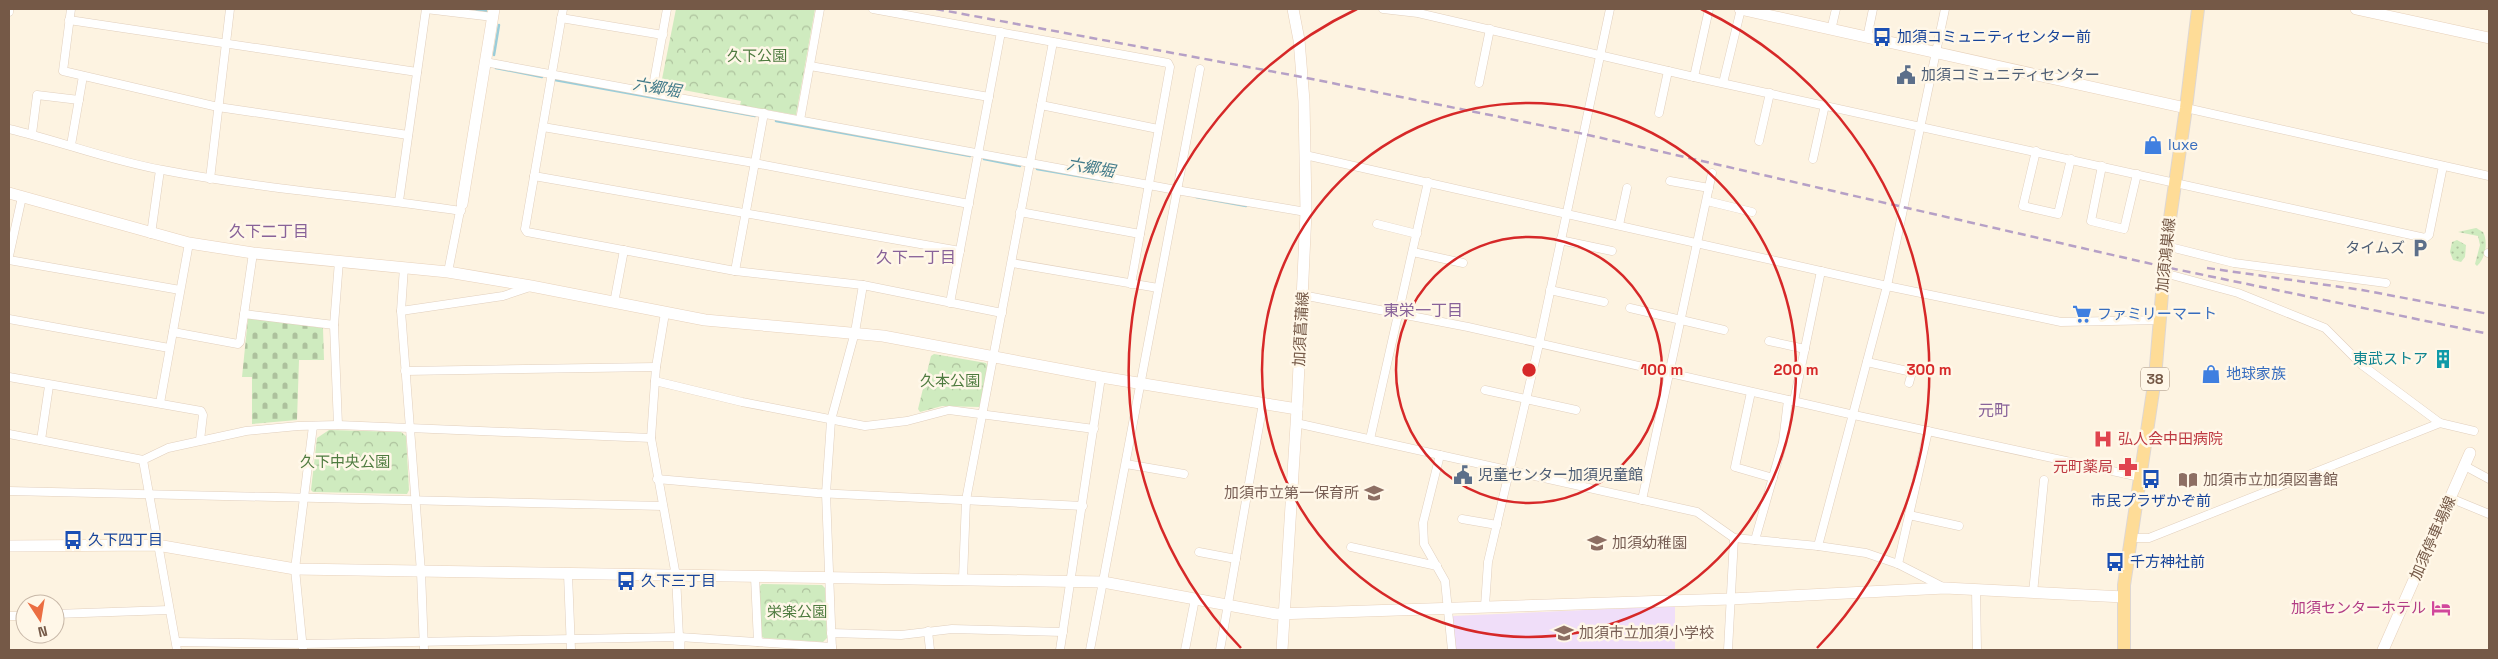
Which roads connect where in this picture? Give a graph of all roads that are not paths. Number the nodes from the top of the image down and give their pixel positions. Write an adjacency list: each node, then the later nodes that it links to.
1 (71, 9): 21 (street)
2 (230, 9): 29 (street)
3 (426, 9): 19 (street); 36 (street)
4 (563, 9): 20 (street)
5 (668, 9): 25 (street)
6 (820, 9): 33 (street)
7 (873, 9): 24 (street)
8 (1293, 9): 63 (street, 加須菖蒲線)
9 (1382, 9): 22 (street)
10 (1610, 9): 31 (street)
11 (1709, 9): 39 (street)
12 (1740, 9): 18 (street); 41 (street)
13 (1836, 9): 23 (street)
14 (1873, 9): 26 (street)
15 (1945, 9): 30 (street)
16 (2198, 9): 49 (main road, 加須鴻巣線 / 38)
17 (2356, 9): 27 (street)
18 (1756, 10): 23 (street)
19 (494, 13): 32 (street)
20 (561, 18): 25 (street); 37 (street)
21 (69, 20): 29 (street); 38 (street)
22 (1490, 29): 31 (street); 40 (street)
23 (1831, 30): 26 (street)
24 (1000, 32): 28 (street); 44 (street)
25 (663, 35): 42 (street)
26 (1867, 38): 30 (street)
27 (2489, 38)
28 (1053, 42): 46 (street); 56 (street)
29 (226, 43): 36 (street); 48 (street)
30 (1935, 54): 49 (street); 53 (street)
31 (1601, 55): 35 (street); 91 (street)
32 (485, 62): 37 (street); 88 (street)
33 (810, 66): 44 (street); 52 (street)
34 (1200, 70): 82 (street)
35 (1668, 71): 39 (street); 51 (street)
36 (417, 72): 58 (street)
37 (551, 73): 42 (street); 54 (street)
38 (83, 76): 45 (street); 48 (street)
39 (1694, 77): 41 (street)
40 (1479, 83)
41 (1723, 83): 43 (street)
42 (652, 92): 50 (street)
43 (1770, 93): 47 (street); 59 (street)
44 (988, 98): 62 (street)
45 (79, 100): 57 (street); 60 (street)
46 (1041, 105): 56 (street); 67 (street)
47 (1825, 105): 53 (street); 64 (street)
48 (218, 107): 58 (street); 75 (street)
49 (2186, 108): 69 (street); 78 (main road, 加須鴻巣線 / 38)
50 (764, 113): 52 (street); 66 (street)
51 (1659, 113)
52 (800, 120): 62 (street)
53 (1919, 126): 61 (street); 122 (street)
54 (542, 127): 66 (street); 73 (street)
55 (9, 129): 57 (street)
56 (1158, 130): 79 (street)
57 (32, 134): 60 (street)
58 (408, 135): 85 (street)
59 (1759, 141)
60 (71, 145): 70 (street)
61 (2036, 151): 65 (street); 65 (street)
62 (978, 153): 67 (street); 87 (street)
63 (1305, 155): 77 (street); 90 (street, 加須菖蒲線)
64 (1813, 159)
65 (2070, 159): 68 (street)
66 (754, 163): 87 (street); 93 (street)
67 (1030, 163): 79 (street); 89 (street)
68 (2102, 166): 72 (street); 72 (street)
69 (2443, 166): 74 (street); 78 (street)
70 (160, 170): 75 (street); 96 (street)
71 (1712, 173): 81 (street)
72 (2137, 174): 78 (street)
73 (534, 176): 93 (street); 103 (street)
74 (2489, 176)
75 (210, 179): 85 (street)
76 (1670, 181): 81 (street)
77 (1428, 182): 91 (street); 98 (street)
78 (2175, 182): 102 (main road, 加須鴻巣線 / 38)
79 (1149, 184): 82 (street); 97 (street)
80 (1627, 188): 95 (street)
81 (1709, 188): 86 (street)
82 (1176, 190): 90 (street); 123 (street)
83 (9, 193): 84 (street)
84 (22, 197): 96 (street); 108 (street)
85 (398, 201): 88 (street)
86 (1706, 201): 92 (street); 101 (street)
87 (969, 204): 104 (street)
88 (461, 207): 116 (street)
89 (1020, 212): 97 (street); 111 (street)
90 (1306, 212): 126 (street, 加須菖蒲線)
91 (1566, 212): 95 (street); 99 (street)
92 (1752, 212)
93 (745, 215): 104 (street); 114 (street)
94 (1377, 224): 98 (street)
95 (1619, 225): 101 (street)
96 (152, 234): 100 (street)
97 (1140, 234): 119 (street)
98 (1417, 234): 106 (street)
99 (1560, 240): 105 (street); 125 (street)
100 (188, 243): 107 (street); 124 (street)
101 (1699, 243): 115 (street); 137 (street)
102 (2166, 246): 117 (main road, 加須鴻巣線 / 38); 118 (street)
103 (624, 250): 114 (street); 128 (street)
104 (960, 251): 129 (street)
105 (1612, 251)
106 (1413, 252): 112 (street); 134 (street)
107 (253, 253): 110 (street); 135 (street)
108 (9, 256)
109 (9, 260): 124 (street)
110 (339, 261): 113 (street); 139 (street)
111 (1012, 263): 119 (street); 133 (street)
112 (1463, 263)
113 (404, 268): 116 (street); 131 (street)
114 (735, 271): 120 (street)
115 (1821, 271): 122 (street); 146 (street)
116 (448, 272): 121 (street)
117 (2164, 273): 138 (main road, 加須鴻巣線 / 38); 170 (street)
118 (2386, 283)
119 (1131, 284): 123 (street)
120 (863, 285): 129 (street); 142 (street)
121 (531, 286): 128 (street); 131 (street)
122 (1887, 286): 138 (street); 148 (street)
123 (1158, 288): 155 (street)
124 (180, 290): 141 (street)
125 (1550, 290): 127 (street); 144 (street)
126 (1302, 295): 134 (street); 164 (street, 加須菖蒲線)
127 (1604, 302)
128 (614, 303): 132 (street)
129 (950, 303): 133 (street)
130 (1630, 308): 137 (street)
131 (401, 311): 150 (street)
132 (665, 313): 142 (street); 149 (street)
133 (1002, 313): 147 (street)
134 (1399, 313): 144 (street); 179 (street)
135 (244, 314): 139 (street); 141 (street)
136 (9, 319): 145 (street)
137 (1681, 320): 140 (street); 151 (street)
138 (2161, 320): 189 (main road, 加須鴻巣線 / 38)
139 (334, 325): 171 (street)
140 (1724, 330)
141 (173, 332): 145 (street)
142 (855, 332): 147 (street); 168 (street)
143 (1769, 341): 146 (street)
144 (1539, 344): 151 (street); 160 (street)
145 (169, 348): 162 (street)
146 (1805, 349): 161 (street)
147 (992, 356): 153 (street); 166 (street)
148 (1867, 362): 156 (street); 167 (street)
149 (656, 368): 150 (street); 154 (street)
150 (405, 371): 173 (street)
151 (1670, 373): 159 (street); 201 (street)
152 (9, 377): 157 (street)
153 (1101, 377): 155 (street); 174 (street)
154 (655, 381): 168 (street); 178 (street)
155 (1140, 383): 163 (street); 185 (street)
156 (1909, 383)
157 (49, 386): 162 (street); 180 (street)
158 (1485, 390): 160 (street)
159 (1751, 392): 161 (street); 190 (street)
160 (1526, 401): 165 (street); 187 (street)
161 (1791, 401): 167 (street); 190 (street)
162 (160, 403): 181 (street)
163 (1263, 403): 164 (street); 217 (street)
164 (1297, 409): 169 (street, 加須菖蒲線)
165 (1576, 410)
166 (981, 413): 168 (street); 174 (street); 200 (street)
167 (1854, 415): 175 (street); 214 (street)
168 (831, 420): 195 (street)
169 (1296, 423): 179 (street); 240 (street, 加須菖蒲線)
170 (2440, 423): 176 (street); 210 (street)
171 (338, 425): 172 (street); 173 (street)
172 (313, 426): 181 (street); 197 (street)
173 (409, 429): 178 (street); 199 (street)
174 (1094, 429): 203 (street)
175 (1928, 431): 189 (street); 205 (street)
176 (2474, 431)
177 (9, 434): 180 (street)
178 (651, 438): 191 (street)
179 (1370, 439): 183 (street)
180 (41, 440): 184 (street)
181 (200, 440): 184 (street)
182 (2470, 453): 186 (street, 加須停車場線)
183 (1440, 455): 187 (street); 219 (street)
184 (143, 460): 196 (street)
185 (1126, 464): 188 (street); 228 (street)
186 (2464, 466): 192 (street); 198 (street, 加須停車場線)
187 (1509, 472): 201 (street); 207 (street)
188 (1184, 474)
189 (2140, 476): 210 (main road, 加須鴻巣線 / 38)
190 (1773, 478): 211 (street)
191 (657, 479): 195 (street); 202 (street)
192 (2489, 479)
193 (2044, 480): 231 (street)
194 (9, 491): 196 (street)
195 (826, 493): 200 (street); 225 (street)
196 (149, 494): 197 (street); 212 (street)
197 (305, 497): 199 (street); 220 (street)
198 (2450, 498): 204 (street); 267 (street, 加須停車場線)
199 (415, 500): 202 (street); 221 (street)
200 (966, 500): 203 (street); 226 (street)
201 (1642, 500): 209 (street)
202 (663, 506): 223 (street)
203 (1083, 506): 227 (street)
204 (2489, 514)
205 (1909, 515): 208 (street); 218 (street)
206 (1462, 519): 207 (street)
207 (1497, 525): 236 (street)
208 (1959, 526)
209 (1734, 538): 211 (street); 234 (street)
210 (2131, 538): 232 (main road, 加須鴻巣線 / 38)
211 (1755, 540): 214 (street)
212 (157, 545): 213 (street); 220 (street); 238 (street)
213 (9, 546)
214 (1818, 546): 218 (street)
215 (1351, 547): 219 (street)
216 (1199, 552): 217 (street)
217 (1236, 559): 235 (street)
218 (1898, 564): 229 (street)
219 (1437, 566): 237 (street)
220 (295, 570): 221 (street); 250 (street)
221 (421, 572): 222 (street); 247 (street)
222 (568, 574): 223 (street); 245 (street)
223 (676, 576): 224 (street); 244 (street)
224 (756, 577): 225 (street); 249 (street)
225 (830, 578): 226 (street); 243 (street)
226 (963, 579): 227 (street)
227 (1070, 580): 228 (street); 242 (street)
228 (1103, 582): 233 (street); 259 (street)
229 (1945, 588): 230 (street); 234 (street)
230 (1976, 590): 231 (street); 265 (street)
231 (2033, 593): 232 (street)
232 (2124, 597): 266 (main road, 加須鴻巣線 / 38)
233 (1195, 598): 235 (street); 260 (street)
234 (1730, 599): 236 (street); 264 (street)
235 (1228, 605): 240 (street); 261 (street)
236 (1485, 606): 237 (street)
237 (1448, 608): 240 (street); 263 (street)
238 (169, 610): 239 (street); 248 (street)
239 (65, 614)
240 (1284, 614): 262 (street, 加須菖蒲線)
241 (928, 631): 242 (street); 243 (street); 257 (street)
242 (1063, 632): 258 (street)
243 (831, 633): 251 (street)
244 (679, 636): 245 (street); 249 (street); 256 (street)
245 (570, 639): 246 (street); 255 (street)
246 (492, 640): 247 (street); 254 (street)
247 (423, 641): 250 (street); 253 (street)
248 (176, 642): 250 (street); 252 (street)
249 (758, 642): 251 (street)
250 (302, 647)
251 (832, 648)
252 (177, 650)
253 (424, 650)
254 (491, 650)
255 (571, 650)
256 (679, 650)
257 (930, 650)
258 (1060, 650)
259 (1090, 650)
260 (1185, 650)
261 (1220, 650)
262 (1282, 650)
263 (1452, 650)
264 (1728, 650)
265 (1977, 650)
266 (2124, 650)
267 (2383, 650)

